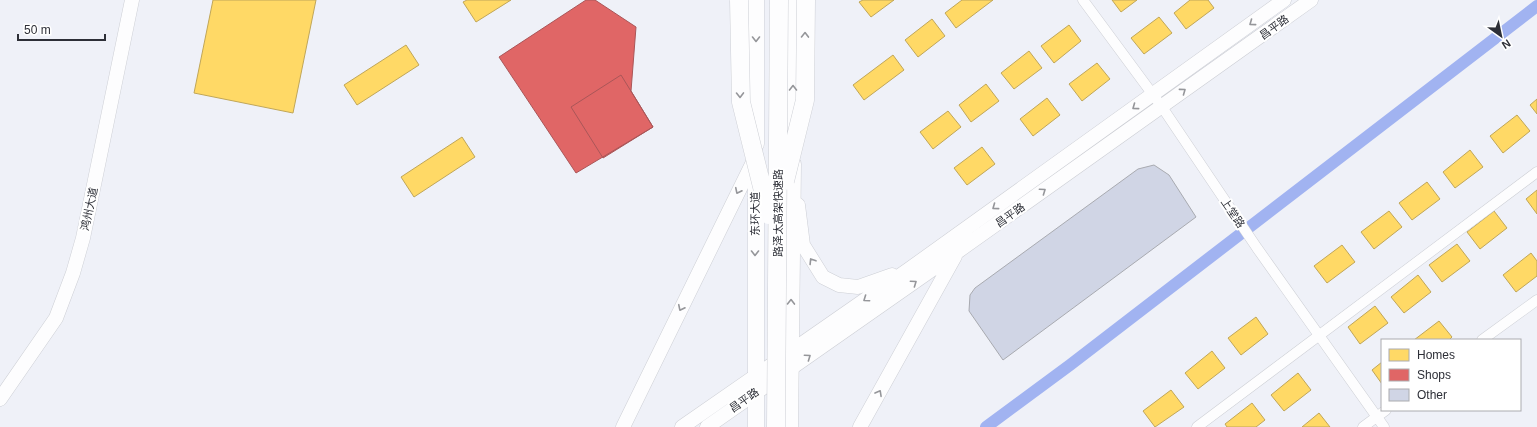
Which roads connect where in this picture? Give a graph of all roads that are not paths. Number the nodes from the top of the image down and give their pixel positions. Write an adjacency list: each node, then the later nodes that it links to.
1 (132, 0): 26 (main road, 鸿州大道)
2 (740, 0): 16 (highway, one-way to 16, bridge)
3 (756, 0): 14 (main road, 东环大道, one-way to 14)
4 (770, 0): 16 (highway, 路泽太高架快速路, bridge)
5 (779, 0): 16 (highway, 路泽太高架快速路, bridge)
6 (793, 0): 13 (main road, one-way to 6)
7 (806, 0): 16 (highway, one-way to 7, bridge)
8 (1083, 0): 11 (street, 上堂路)
9 (1284, 0): 11 (main road, 昌平路, one-way to 11)
10 (1311, 0): 12 (main road, 昌平路, one-way to 10)
11 (1153, 95): 12 (street, 上堂路); 18 (main road, 昌平路, one-way to 18)
12 (1162, 107): 17 (main road, 昌平路, one-way to 12); 20 (street, 上堂路)
13 (793, 152): 18 (main road, one-way to 13); 22 (main road, one-way to 13)
14 (756, 156): 24 (main road, 东环大道, one-way to 24); 29 (main road, one-way to 29)
15 (1537, 172): 20 (street)
16 (773, 213): 33 (highway, 路泽太高架快速路); 34 (highway, 路泽太高架快速路, bridge)
17 (957, 252): 23 (main road, 昌平路, one-way to 17); 36 (main road, one-way to 17)
18 (908, 270): 22 (main road, 昌平路, one-way to 22)
19 (1537, 300): 21 (street)
20 (1319, 335): 28 (street, 上堂路); 37 (street)
21 (1483, 339)
22 (791, 351): 23 (main road); 24 (main road, 昌平路)
23 (791, 369): 25 (main road, 昌平路); 35 (main road)
24 (755, 375): 25 (main road, 东环大道); 30 (main road, 昌平路)
25 (754, 393): 31 (main road, 昌平路); 32 (main road, 东环大道)
26 (0, 400)
27 (1385, 411): 28 (street)
28 (1376, 417): 38 (street); 39 (street, 上堂路)
29 (623, 427)
30 (682, 427)
31 (707, 427)
32 (756, 427)
33 (768, 427)
34 (776, 427)
35 (790, 427)
36 (860, 427)
37 (1197, 427)
38 (1363, 427)
39 (1384, 427)

